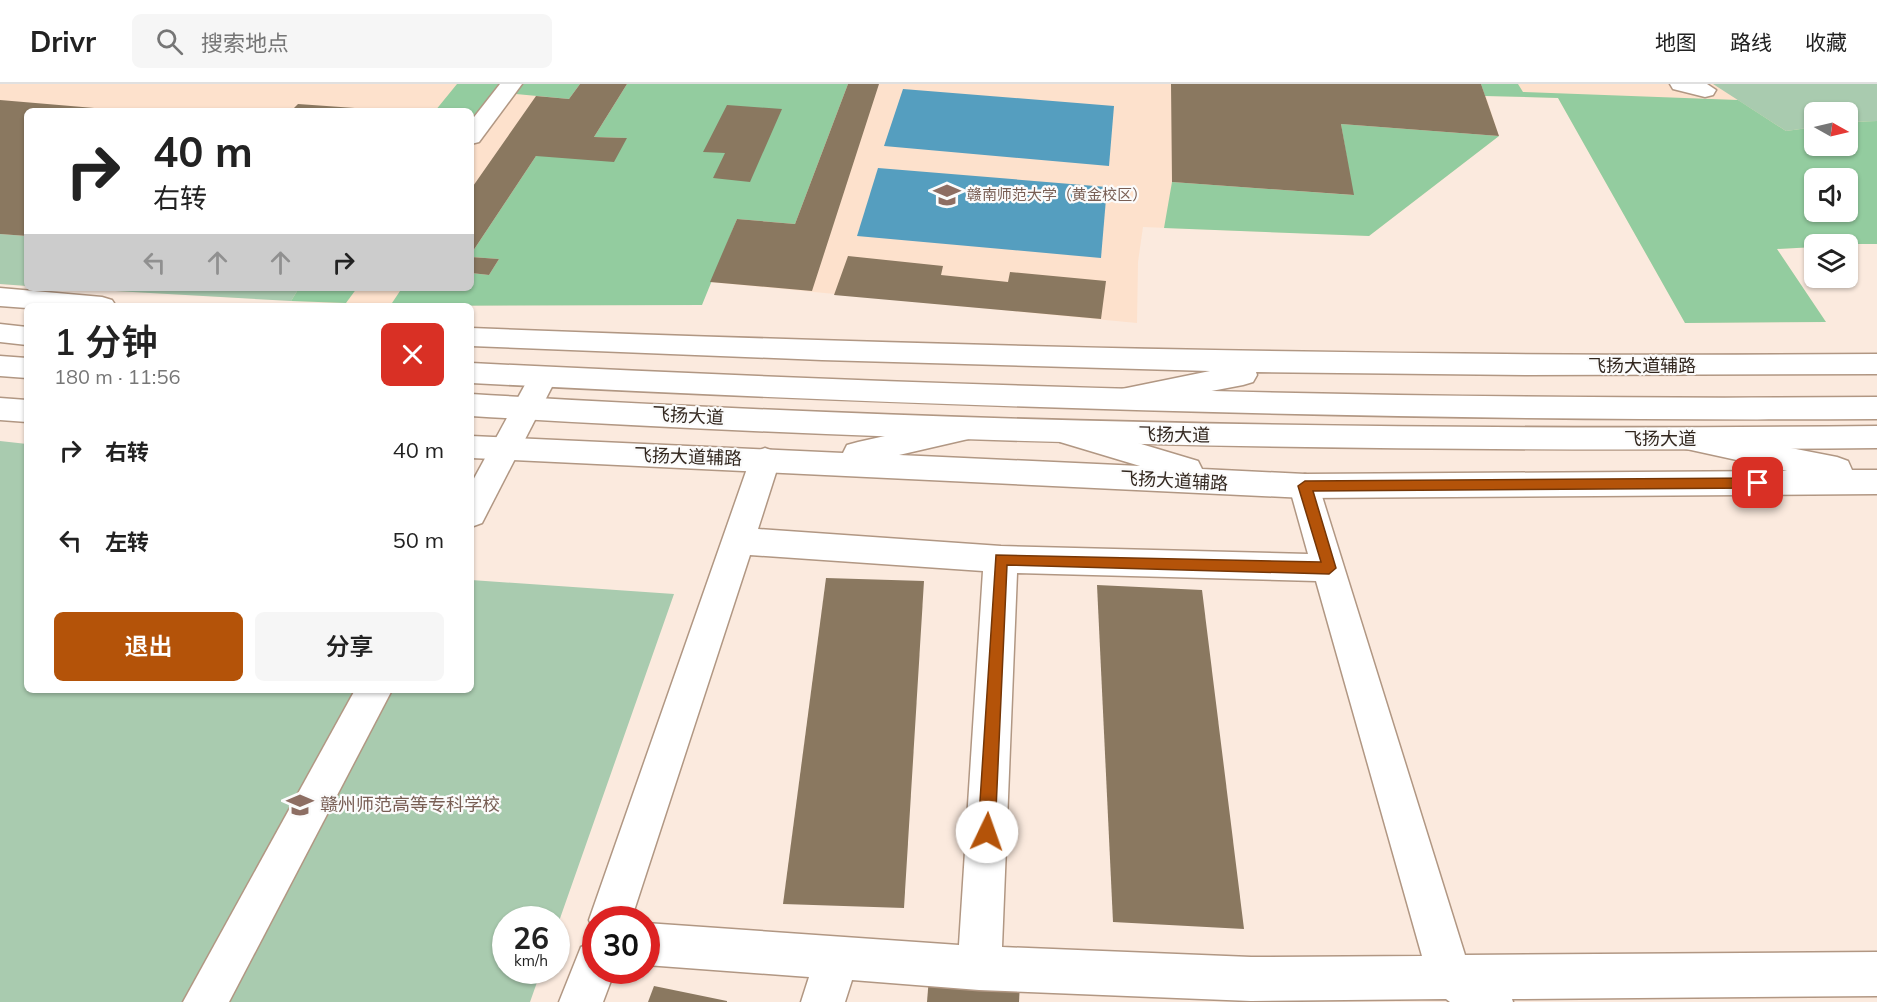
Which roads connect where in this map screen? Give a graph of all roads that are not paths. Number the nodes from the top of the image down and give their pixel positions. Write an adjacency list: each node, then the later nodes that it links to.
1 (511, 84): 4 (street)
2 (1681, 84): 3 (street)
3 (1705, 90)
4 (474, 132)
5 (0, 297): 6 (street)
6 (49, 301): 7 (street); 8 (street)
7 (35, 303)
8 (70, 303)
9 (24, 305): 10 (street)
10 (0, 308)
11 (0, 333): 12 (street)
12 (24, 336)
13 (474, 337): 14 (street, 飞扬大道辅路)
14 (1303, 363): 15 (street, 飞扬大道辅路); 20 (street)
15 (1877, 364)
16 (0, 366): 17 (street)
17 (24, 368)
18 (474, 373): 19 (street, 飞扬大道)
19 (543, 377): 20 (street, 飞扬大道); 24 (street)
20 (1110, 401): 22 (street, 飞扬大道)
21 (474, 405): 24 (street, 飞扬大道)
22 (1877, 408)
23 (0, 409): 25 (street)
24 (529, 409): 26 (street, 飞扬大道); 31 (street)
25 (24, 411)
26 (966, 429): 27 (street, 飞扬大道); 33 (street)
27 (1071, 434): 29 (street, 飞扬大道); 36 (street)
28 (1877, 437): 29 (street, 飞扬大道)
29 (1691, 440): 34 (street)
30 (474, 447): 31 (street, 飞扬大道辅路)
31 (506, 450): 32 (street, 飞扬大道辅路); 38 (street)
32 (765, 460): 33 (street, 飞扬大道辅路); 39 (street)
33 (815, 462): 36 (street, 飞扬大道辅路)
34 (1877, 477)
35 (1877, 482): 37 (street, 飞扬大道辅路)
36 (1234, 484): 37 (street, 飞扬大道辅路)
37 (1305, 486): 41 (street)
38 (474, 509)
39 (738, 541): 40 (street); 43 (street)
40 (1001, 559): 41 (street); 46 (street)
41 (1329, 568): 48 (street)
42 (372, 693): 50 (street)
43 (615, 906)
44 (660, 945): 45 (street)
45 (838, 957): 46 (street); 52 (street)
46 (979, 968): 48 (street)
47 (1877, 974): 48 (street)
48 (1449, 976): 53 (street)
49 (588, 984): 51 (street)
50 (205, 1002)
51 (581, 1002)
52 (823, 1002)
53 (1491, 1002)

